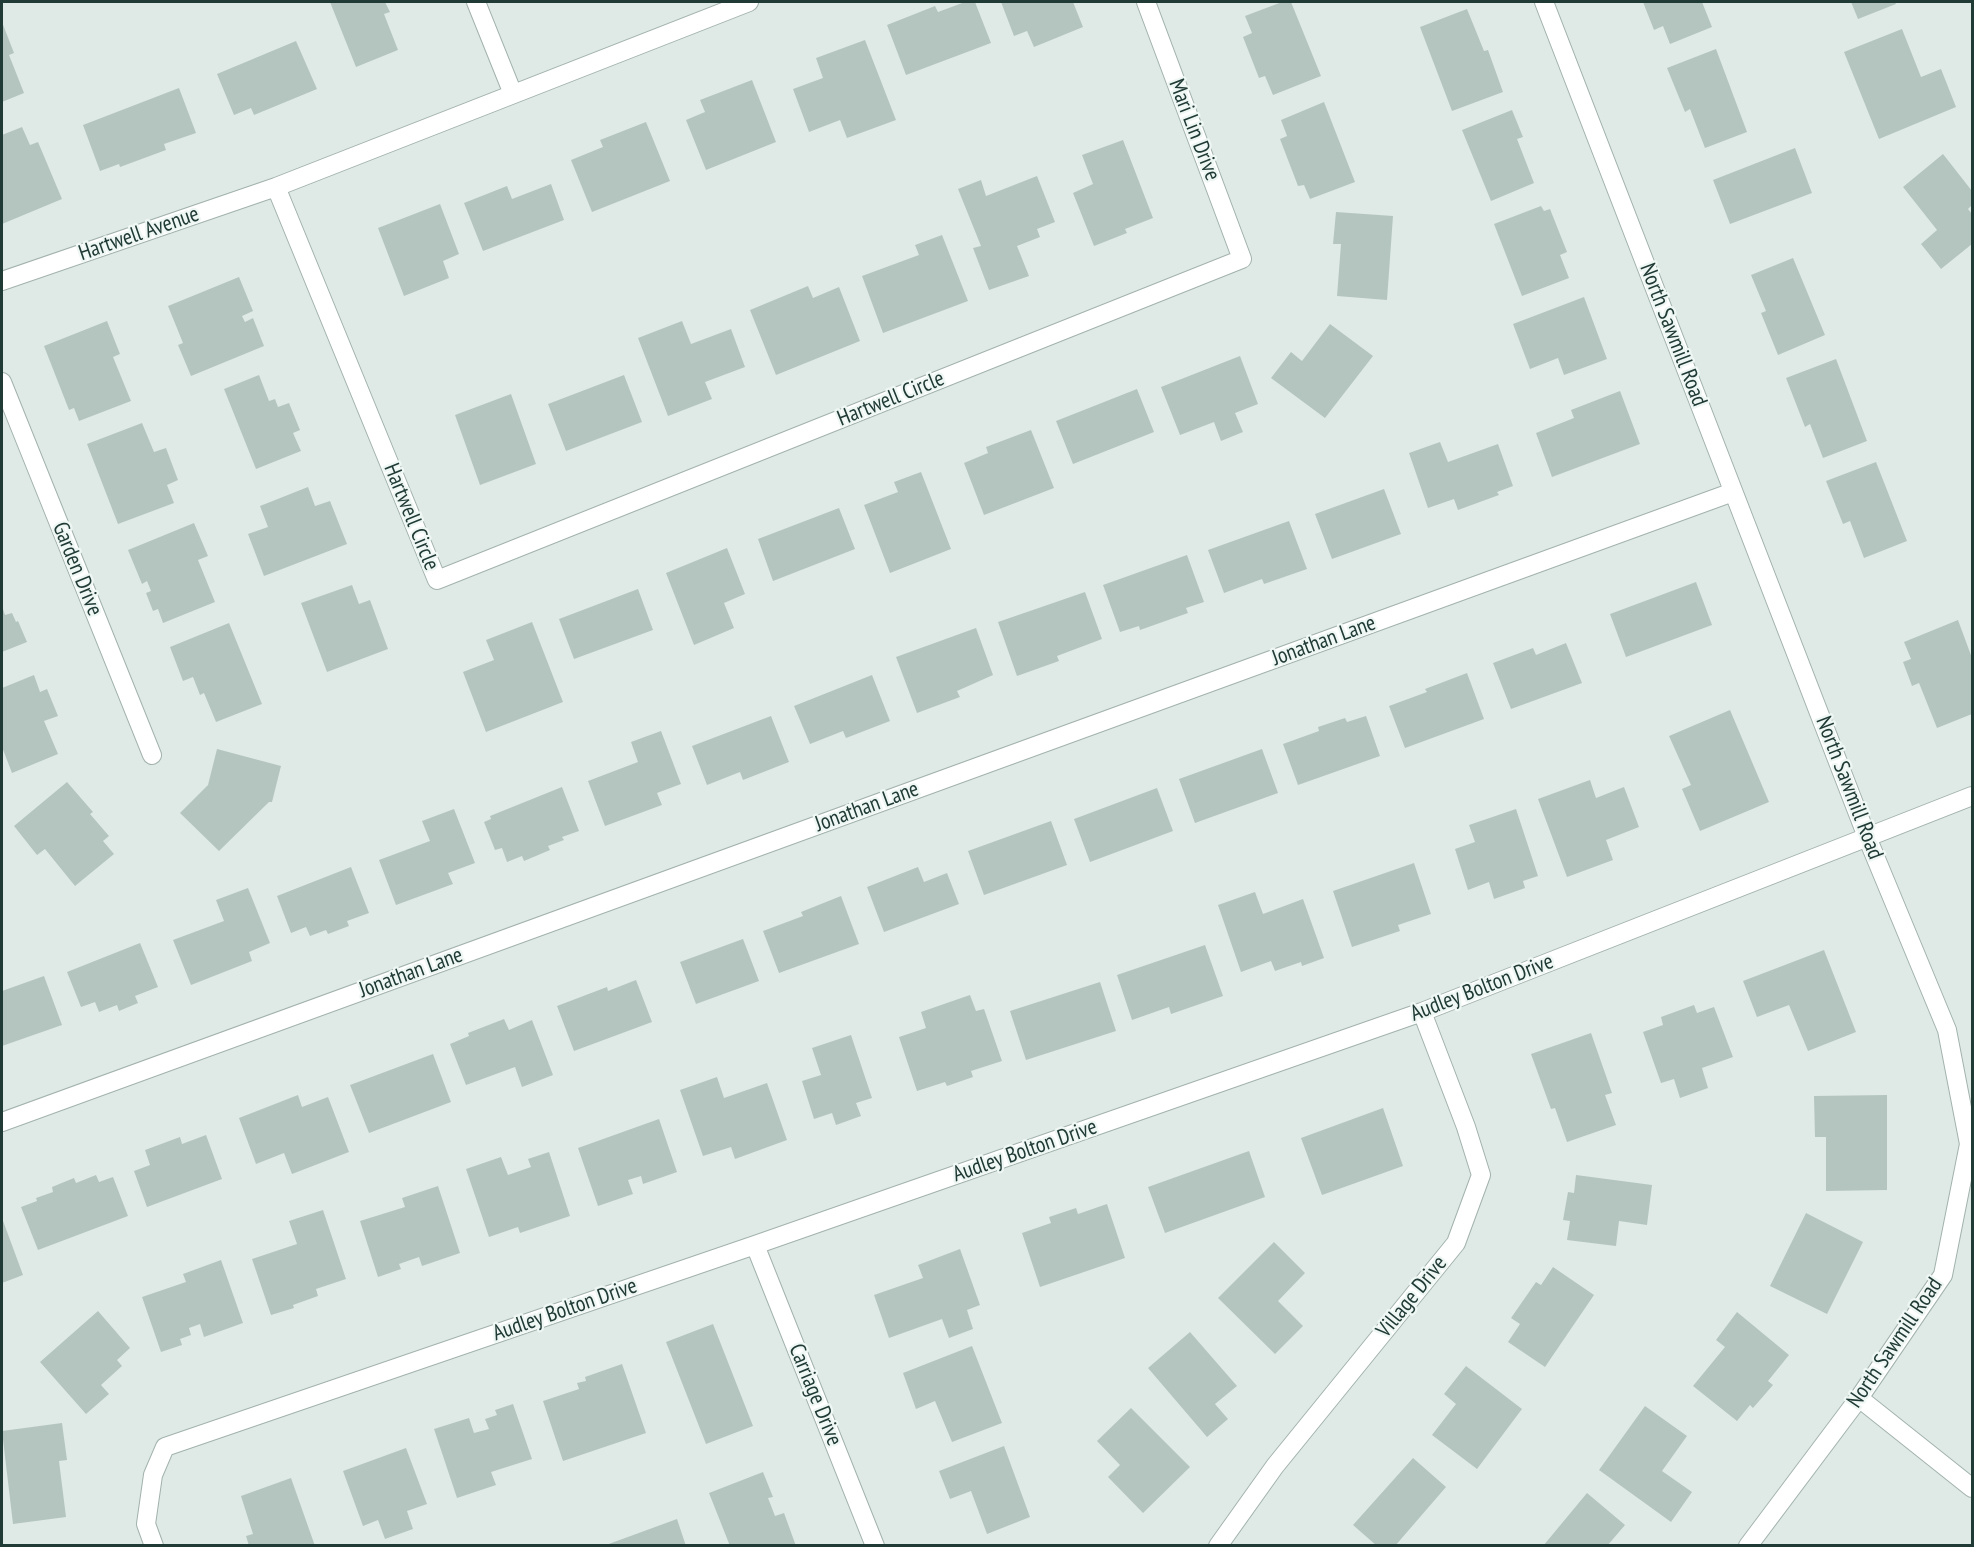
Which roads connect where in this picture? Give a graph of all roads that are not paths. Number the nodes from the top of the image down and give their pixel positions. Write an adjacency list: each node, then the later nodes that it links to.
1 (476, 2): 5 (street)
2 (749, 2): 5 (street)
3 (1146, 2): 7 (street, Mari Lin Drive)
4 (1544, 2): 10 (street, North Sawmill Road)
5 (513, 94): 6 (street)
6 (276, 187): 7 (street, Hartwell Circle); 8 (street, Hartwell Avenue)
7 (1242, 259)
8 (2, 281)
9 (2, 382): 11 (street, Garden Drive)
10 (1733, 492): 13 (street, North Sawmill Road); 15 (street, Jonathan Lane)
11 (152, 755)
12 (1972, 796): 13 (street, Audley Bolton Drive)
13 (1867, 837): 14 (street, Audley Bolton Drive); 17 (street, North Sawmill Road)
14 (1422, 1012): 16 (street, Audley Bolton Drive); 21 (street, Village Drive)
15 (2, 1122)
16 (755, 1245): 19 (street, Audley Bolton Drive); 20 (street, Carriage Drive)
17 (1859, 1398): 18 (street); 22 (street, North Sawmill Road)
18 (1972, 1488)
19 (154, 1545)
20 (874, 1545)
21 (1218, 1545)
22 (1748, 1545)

